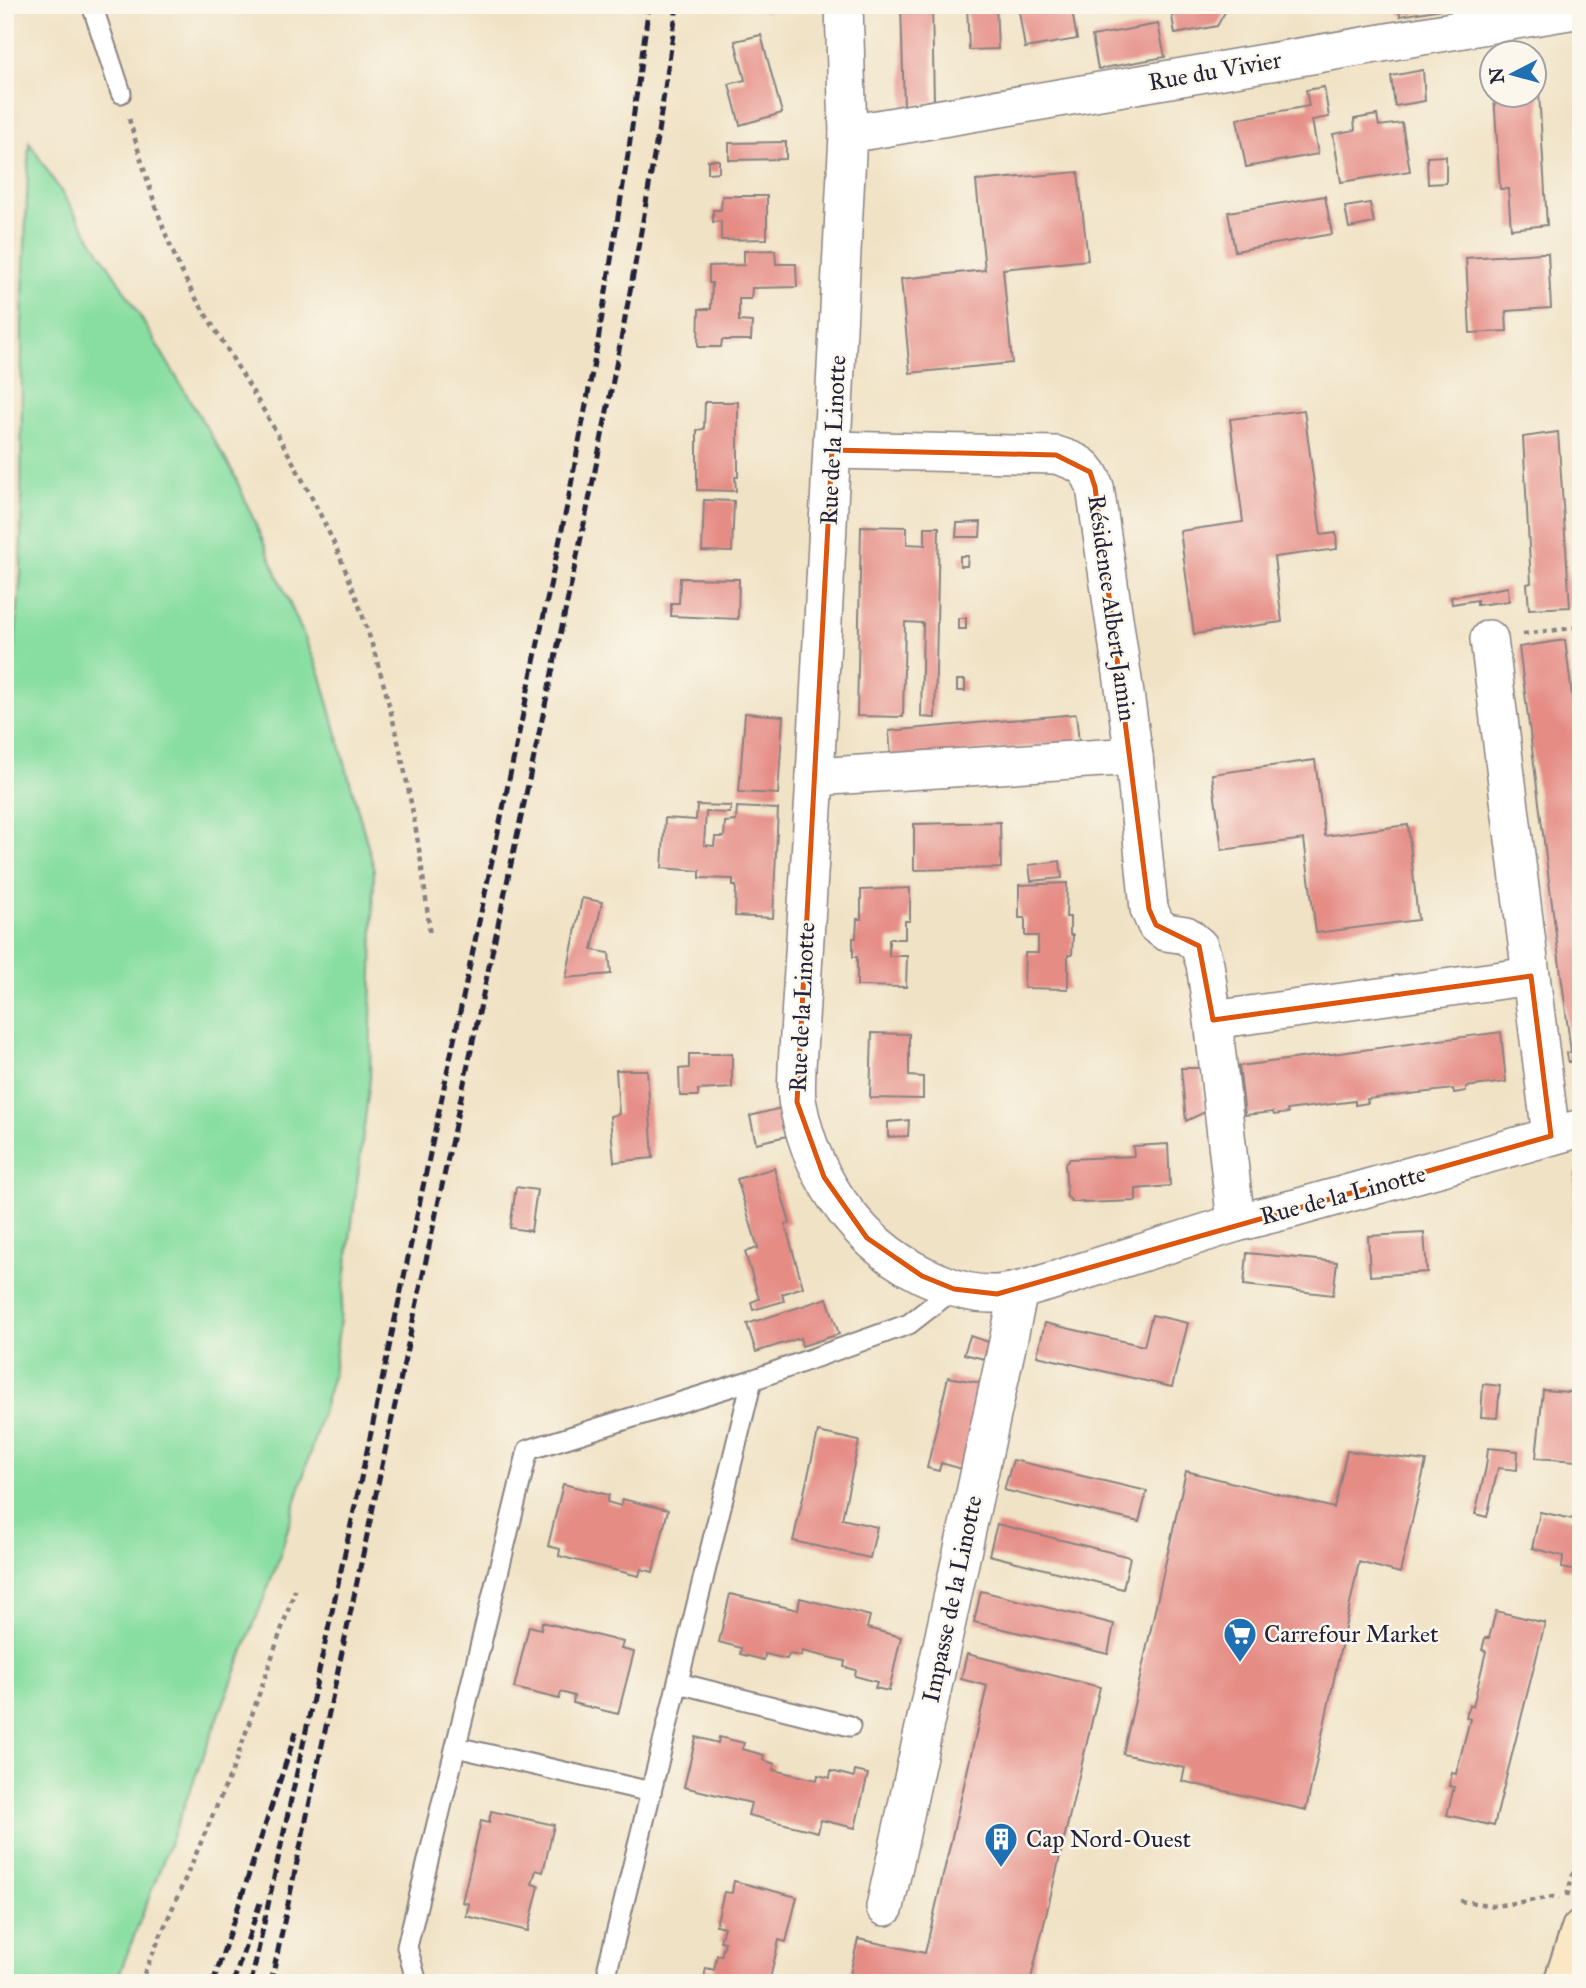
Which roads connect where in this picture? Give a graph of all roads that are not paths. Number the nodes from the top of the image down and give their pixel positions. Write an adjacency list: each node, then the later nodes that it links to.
1 (92, 5): 4 (lane)
2 (844, 5): 5 (street, Rue de la Linotte)
3 (1578, 10): 5 (street, Rue du Vivier)
4 (121, 93)
5 (849, 134): 6 (street, Rue de la Linotte)
6 (832, 450): 8 (street, Résidence Albert Jamin); 9 (street, Rue de la Linotte)
7 (1489, 639): 10 (street)
8 (1134, 755): 9 (street, Résidence Albert Jamin); 11 (street, Résidence Albert Jamin)
9 (815, 777): 14 (street, Rue de la Linotte)
10 (1531, 976): 11 (street); 12 (street)
11 (1213, 1020): 13 (street, Résidence Albert Jamin)
12 (1566, 1132): 13 (street, Rue de la Linotte)
13 (1236, 1223): 15 (street, Rue de la Linotte)
14 (954, 1289): 15 (street, Rue de la Linotte); 16 (lane)
15 (1019, 1291): 21 (street, Impasse de la Linotte)
16 (752, 1380): 17 (lane); 19 (lane)
17 (678, 1683): 18 (lane); 20 (lane)
18 (850, 1726)
19 (456, 1747): 20 (lane); 24 (lane)
20 (651, 1792): 23 (lane)
21 (885, 1907)
22 (1581, 1929): 25 (main road)
23 (608, 1967)
24 (417, 1983)
25 (1563, 1983)

